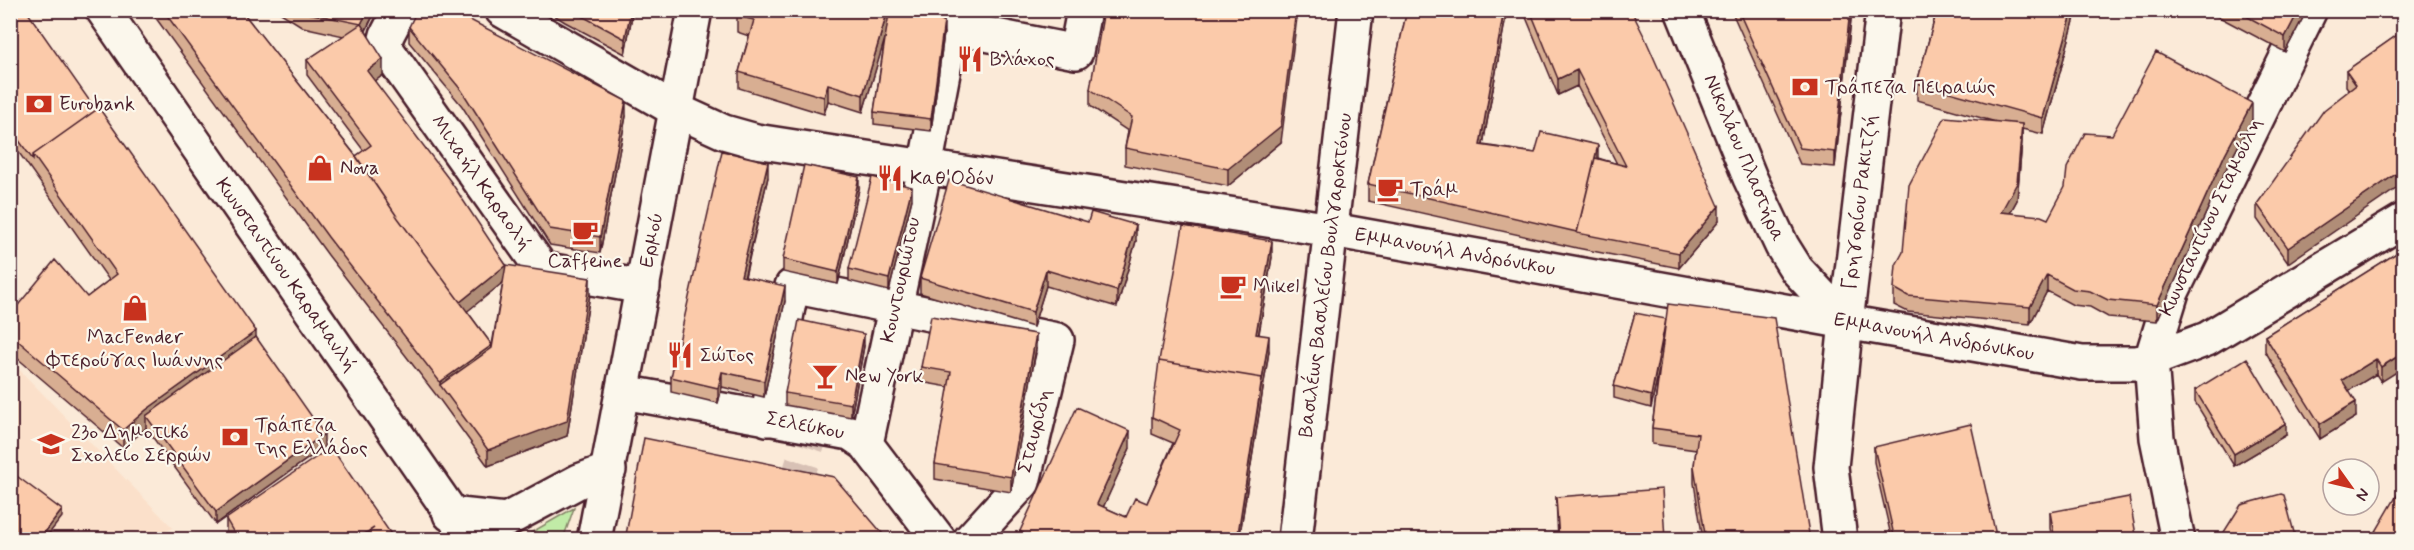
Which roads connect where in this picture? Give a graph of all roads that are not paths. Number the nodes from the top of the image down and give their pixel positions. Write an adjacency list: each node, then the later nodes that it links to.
1 (102, 10): 24 (street, Κωνσταντίνου Καραμανλή)
2 (400, 10): 16 (street, Μιχαήλ Καραολή)
3 (502, 10): 12 (street, Εμμανουήλ Ανδρόνικου)
4 (695, 10): 12 (street, Ερμού)
5 (866, 10): 11 (street)
6 (1084, 10): 11 (street)
7 (1356, 10): 15 (street, Βασιλέως Βασιλείου Βουλγαροκτόνου)
8 (1682, 10): 18 (street, Νικολάου Πλαστήρα)
9 (1883, 10): 18 (street, Γρηγορίου Ρακιτζή)
10 (2310, 10): 19 (street, Κωνσταντίνου Σταμούλη)
11 (954, 19): 13 (street, Κουντουριώτου)
12 (676, 110): 13 (street, Εμμανουήλ Ανδρόνικου); 16 (street, Ερμού)
13 (925, 168): 15 (street, Εμμανουήλ Ανδρόνικου); 17 (street, Κουντουριώτου)
14 (2403, 220): 19 (street, Εμμανουήλ Ανδρόνικου)
15 (1332, 230): 18 (street, Εμμανουήλ Ανδρόνικου); 28 (street, Βασιλέως Βασιλείου Βουλγαροκτόνου)
16 (643, 287): 20 (street, Ερμού)
17 (895, 306): 21 (street); 22 (street, Κουντουριώτου); 27 (street, Σταυρίδη)
18 (1846, 322): 19 (street, Εμμανουήλ Ανδρόνικου); 29 (street, Γρηγορίου Ρακιτζή)
19 (2151, 360): 30 (street, Κωνσταντίνου Σταμούλη)
20 (622, 392): 21 (street, Σελεύκου); 23 (street, Ερμού)
21 (767, 419): 22 (street, Σελεύκου)
22 (866, 444): 26 (street, Σελεύκου)
23 (609, 470): 24 (street); 25 (street, Ερμού)
24 (460, 527)
25 (594, 540)
26 (939, 540)
27 (970, 540)
28 (1295, 540)
29 (1840, 540)
30 (2178, 540)

